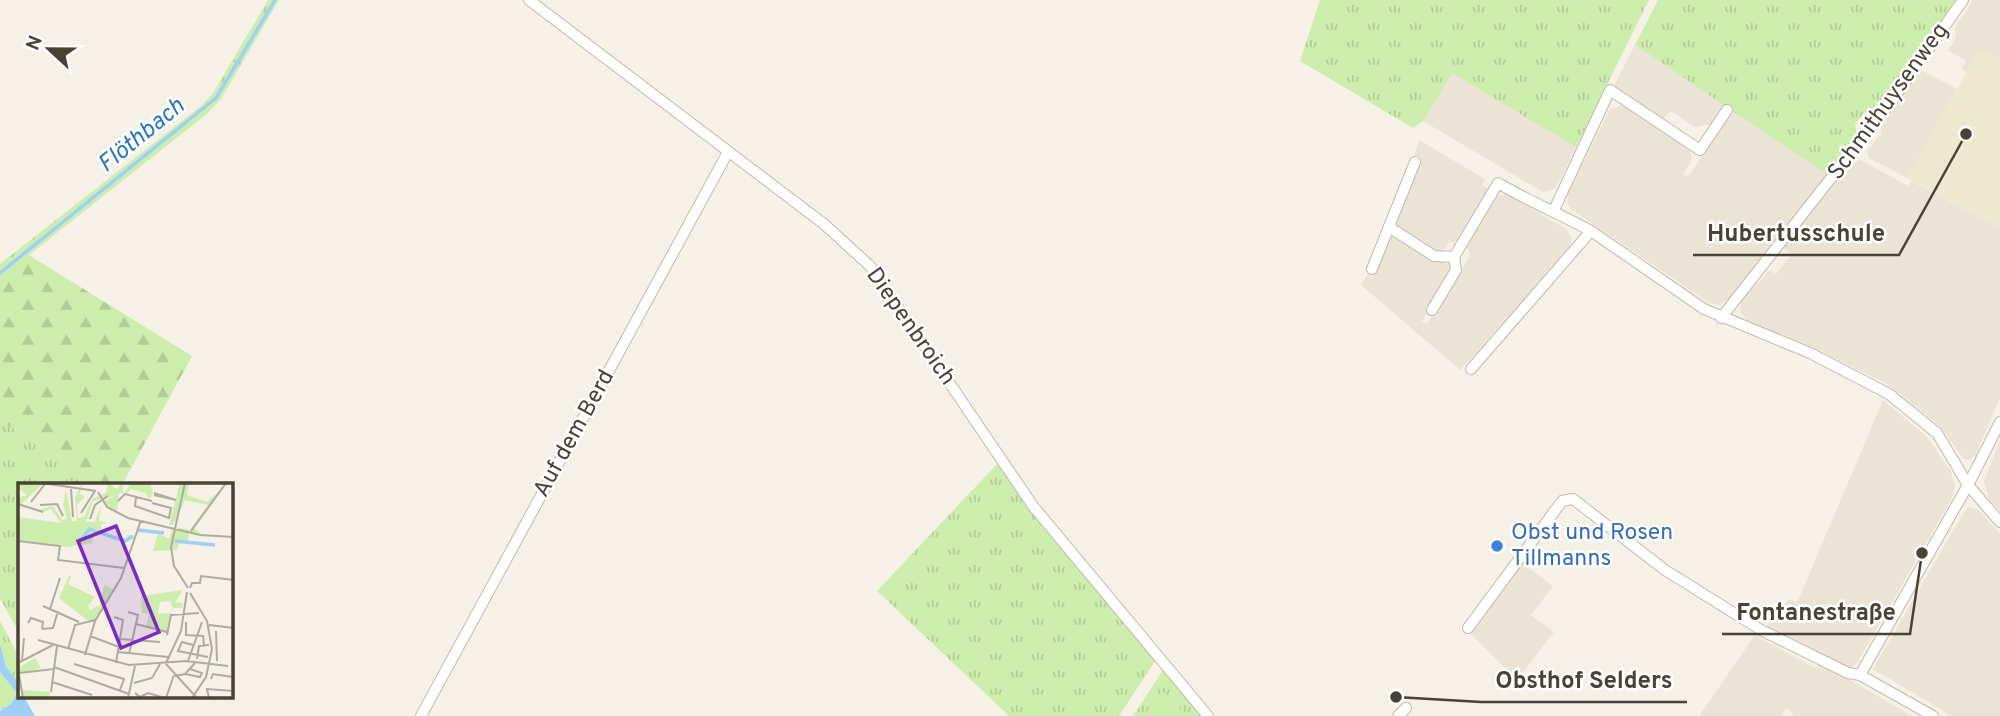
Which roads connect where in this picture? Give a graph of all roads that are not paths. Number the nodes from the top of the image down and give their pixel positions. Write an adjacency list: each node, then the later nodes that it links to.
1 (529, 0): 4 (street, Diepenbroich)
2 (1963, 0): 12 (street, Schmithuysenweg)
3 (1727, 110): 6 (street)
4 (728, 152): 19 (street, Auf dem Berd); 20 (street, Diepenbroich)
5 (1415, 162): 7 (street)
6 (1554, 210): 8 (street); 9 (street)
7 (1389, 228): 9 (street); 10 (street)
8 (1591, 231): 12 (street); 13 (street)
9 (1454, 257): 11 (street)
10 (1372, 269)
11 (1432, 310)
12 (1721, 318): 15 (street)
13 (1471, 369)
14 (2000, 422): 15 (street)
15 (1968, 485): 16 (street); 18 (street)
16 (2000, 522)
17 (1468, 628): 18 (street)
18 (1860, 675): 21 (street)
19 (421, 716)
20 (1208, 716)
21 (1933, 716)

